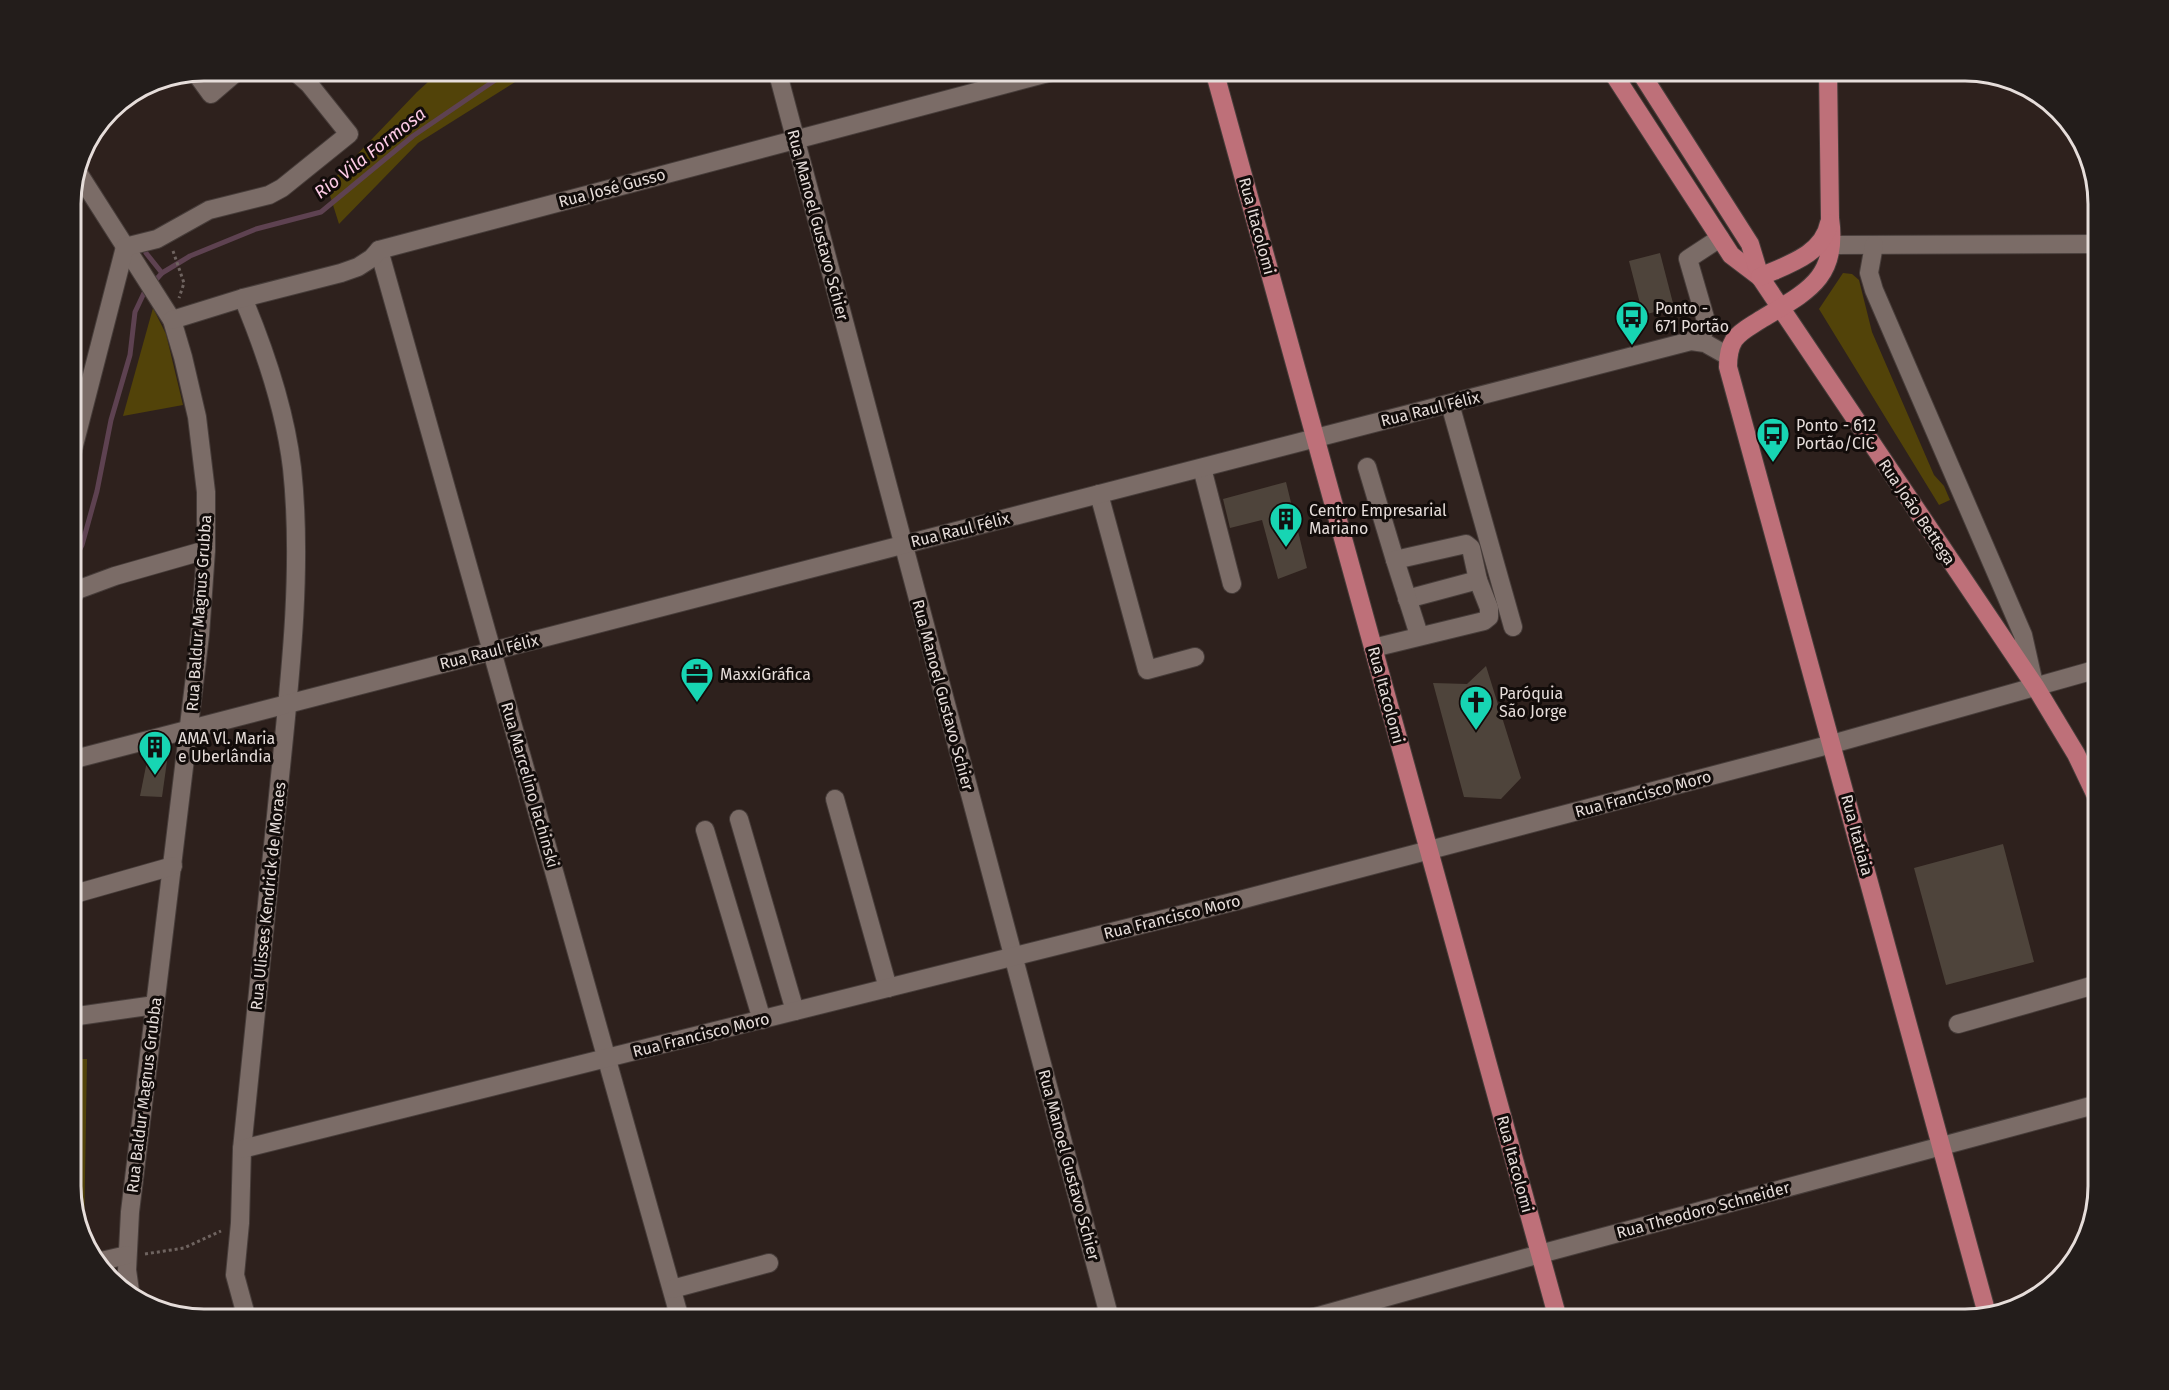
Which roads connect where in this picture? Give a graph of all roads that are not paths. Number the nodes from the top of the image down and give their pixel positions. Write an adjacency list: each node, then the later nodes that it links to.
1 (202, 81): 2 (street)
2 (226, 81)
3 (306, 81): 17 (street)
4 (780, 81): 10 (street, Rua Manoel Gustavo Schier)
5 (986, 81): 10 (street, Rua José Gusso)
6 (1217, 81): 27 (main road, Rua Itacolomi)
7 (1618, 81): 13 (main road, Rua João Bettega)
8 (1646, 81): 19 (main road, Rua João Bettega)
9 (1828, 81): 12 (main road)
10 (795, 140): 18 (street, Rua José Gusso); 31 (street, Rua Manoel Gustavo Schier)
11 (83, 181): 17 (street, Rua Baldur Magnus Grubba)
12 (1830, 218): 15 (main road); 19 (main road)
13 (1720, 238): 19 (main road, Rua João Bettega); 23 (street)
14 (2088, 244): 16 (street)
15 (1832, 245): 16 (street); 21 (main road)
16 (1874, 245): 44 (street, Rua João Bettega)
17 (125, 247): 22 (street, Rua Baldur Magnus Grubba); 26 (street)
18 (380, 250): 20 (street, Rua José Gusso); 41 (street, Rua Marcelino Iachinski)
19 (1760, 277): 21 (main road, Rua João Bettega)
20 (243, 298): 22 (street, Rua José Gusso); 45 (street, Rua Ulisses Kendrick de Moraes)
21 (1781, 308): 24 (main road); 44 (main road, Rua João Bettega)
22 (172, 320): 32 (street, Rua Baldur Magnus Grubba)
23 (1691, 341): 24 (street); 25 (street, Rua Raul Félix)
24 (1728, 356): 47 (main road, Rua Itatiaia)
25 (1450, 404): 27 (street, Rua Raul Félix); 38 (street)
26 (81, 418)
27 (1316, 438): 29 (street, Rua Raul Félix); 40 (main road, Rua Itacolomi)
28 (1367, 467): 33 (street)
29 (1202, 468): 30 (street, Rua Raul Félix); 35 (street)
30 (1099, 494): 31 (street, Rua Raul Félix); 42 (street)
31 (903, 545): 41 (street, Rua Raul Félix); 56 (street, Rua Manoel Gustavo Schier)
32 (206, 550): 36 (street); 46 (street, Rua Baldur Magnus Grubba)
33 (1395, 560): 34 (street); 37 (street)
34 (1478, 580): 37 (street); 39 (street)
35 (1232, 584)
36 (81, 589)
37 (1407, 599): 39 (street)
38 (1513, 627)
39 (1419, 635): 40 (street)
40 (1373, 648): 53 (main road, Rua Itacolomi)
41 (492, 651): 45 (street, Rua Raul Félix); 64 (street, Rua Marcelino Iachinski)
42 (1195, 657)
43 (2088, 672): 44 (street, Rua Francisco Moro)
44 (2035, 686): 47 (street, Rua Francisco Moro); 49 (main road, Rua João Bettega)
45 (287, 704): 46 (street, Rua Raul Félix); 67 (street, Rua Ulisses Kendrick de Moraes)
46 (189, 729): 48 (street, Rua Raul Félix); 54 (street, Rua Baldur Magnus Grubba)
47 (1832, 744): 53 (street, Rua Francisco Moro); 66 (main road, Rua Itatiaia)
48 (81, 757)
49 (2088, 779)
50 (835, 799): 58 (street)
51 (739, 819): 60 (street)
52 (705, 830): 62 (street)
53 (1429, 851): 56 (street, Rua Francisco Moro); 68 (main road, Rua Itacolomi)
54 (173, 866): 55 (street); 59 (street, Rua Baldur Magnus Grubba)
55 (81, 892)
56 (1013, 957): 58 (street, Rua Francisco Moro); 77 (street, Rua Manoel Gustavo Schier)
57 (2088, 987): 63 (street)
58 (888, 988): 60 (street, Rua Francisco Moro)
59 (156, 1005): 61 (street); 69 (street, Rua Baldur Magnus Grubba)
60 (795, 1011): 62 (street, Rua Francisco Moro)
61 (81, 1016)
62 (762, 1020): 64 (street, Rua Francisco Moro)
63 (1958, 1024)
64 (607, 1059): 67 (street, Rua Francisco Moro); 73 (street, Rua Marcelino Iachinski)
65 (2088, 1107): 66 (street, Rua Theodoro Schneider)
66 (1942, 1147): 68 (street, Rua Theodoro Schneider); 74 (main road, Rua Itatiaia)
67 (242, 1149): 75 (street, Rua Ulisses Kendrick de Moraes)
68 (1540, 1254): 78 (street, Rua Theodoro Schneider); 79 (main road, Rua Itacolomi)
69 (127, 1255): 70 (street); 72 (street, Rua Baldur Magnus Grubba)
70 (106, 1260)
71 (769, 1263): 73 (street)
72 (130, 1284)
73 (672, 1289): 76 (street, Rua Marcelino Iachinski)
74 (1985, 1307)
75 (244, 1309)
76 (677, 1309)
77 (1107, 1309)
78 (1349, 1309)
79 (1555, 1309)

